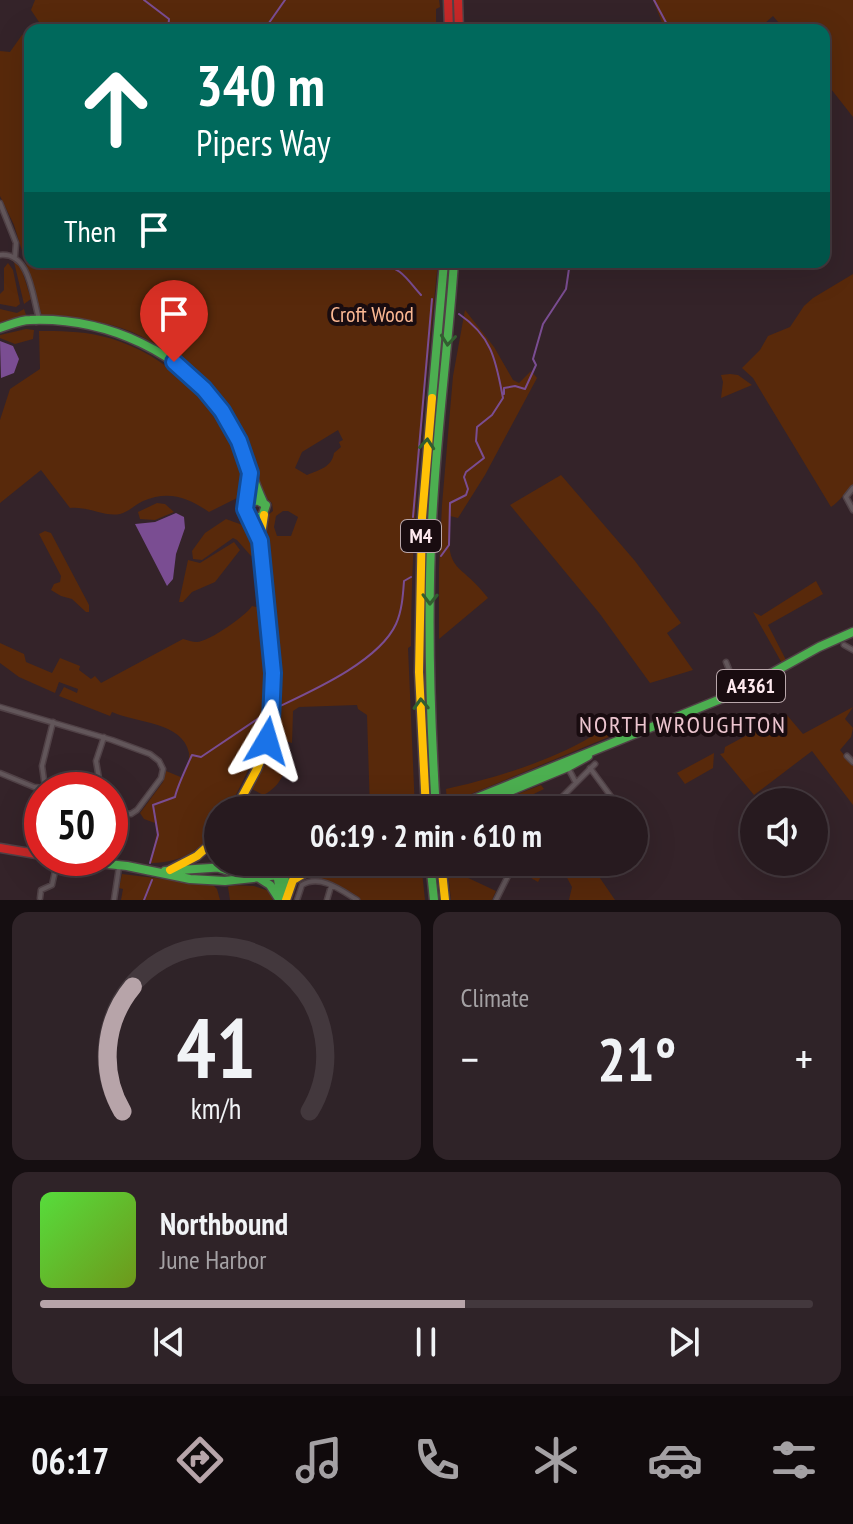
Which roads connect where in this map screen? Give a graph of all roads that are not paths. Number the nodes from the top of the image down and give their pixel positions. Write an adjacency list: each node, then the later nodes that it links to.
1 (448, 0): 3 (main road)
2 (458, 0): 4 (main road)
3 (449, 24)
4 (459, 24)
5 (0, 203): 7 (street)
6 (0, 255): 7 (street)
7 (15, 256): 10 (street)
8 (443, 268): 38 (main road, M4, one-way to 8)
9 (453, 268): 39 (main road, M4, one-way to 39)
10 (36, 322): 11 (main road); 12 (main road)
11 (0, 328)
12 (250, 473): 14 (main road); 15 (main road)
13 (853, 488): 16 (street)
14 (263, 502): 15 (main road); 17 (main road)
15 (247, 505): 18 (main road)
16 (853, 510)
17 (264, 515): 18 (main road); 19 (main road)
18 (249, 517): 19 (main road)
19 (260, 541): 37 (main road)
20 (853, 632): 25 (main road, A4361)
21 (726, 662): 23 (street)
22 (740, 673): 23 (street)
23 (732, 678): 24 (street); 25 (street)
24 (721, 683)
25 (738, 692): 31 (main road, A4361)
26 (0, 707): 27 (street)
27 (53, 722): 28 (street); 32 (street)
28 (104, 737): 33 (street); 43 (street)
29 (847, 756): 30 (street)
30 (853, 762)
31 (566, 764): 35 (street); 40 (main road, A4361)
32 (43, 772)
33 (98, 772)
34 (0, 773): 36 (street)
35 (575, 781): 41 (street); 42 (street)
36 (24, 783)
37 (243, 796)
38 (425, 796)
39 (435, 796)
40 (487, 796)
41 (562, 796)
42 (612, 796)
43 (128, 812)
44 (0, 848): 46 (main road)
45 (204, 850): 49 (main road)
46 (24, 852)
47 (128, 868): 49 (main road)
48 (204, 869): 49 (main road)
49 (165, 871): 50 (main road)
50 (204, 875)
51 (55, 876): 62 (street)
52 (118, 876): 64 (street)
53 (249, 876): 60 (main road)
54 (262, 876): 60 (main road)
55 (281, 876): 63 (main road)
56 (300, 876): 63 (main road)
57 (431, 876): 67 (main road)
58 (442, 876): 68 (main road)
59 (508, 876): 69 (street)
60 (256, 878): 63 (main road)
61 (331, 886): 63 (street); 65 (street); 66 (street)
62 (40, 898)
63 (286, 899)
64 (114, 900)
65 (327, 900)
66 (357, 900)
67 (434, 900)
68 (445, 900)
69 (496, 900)

